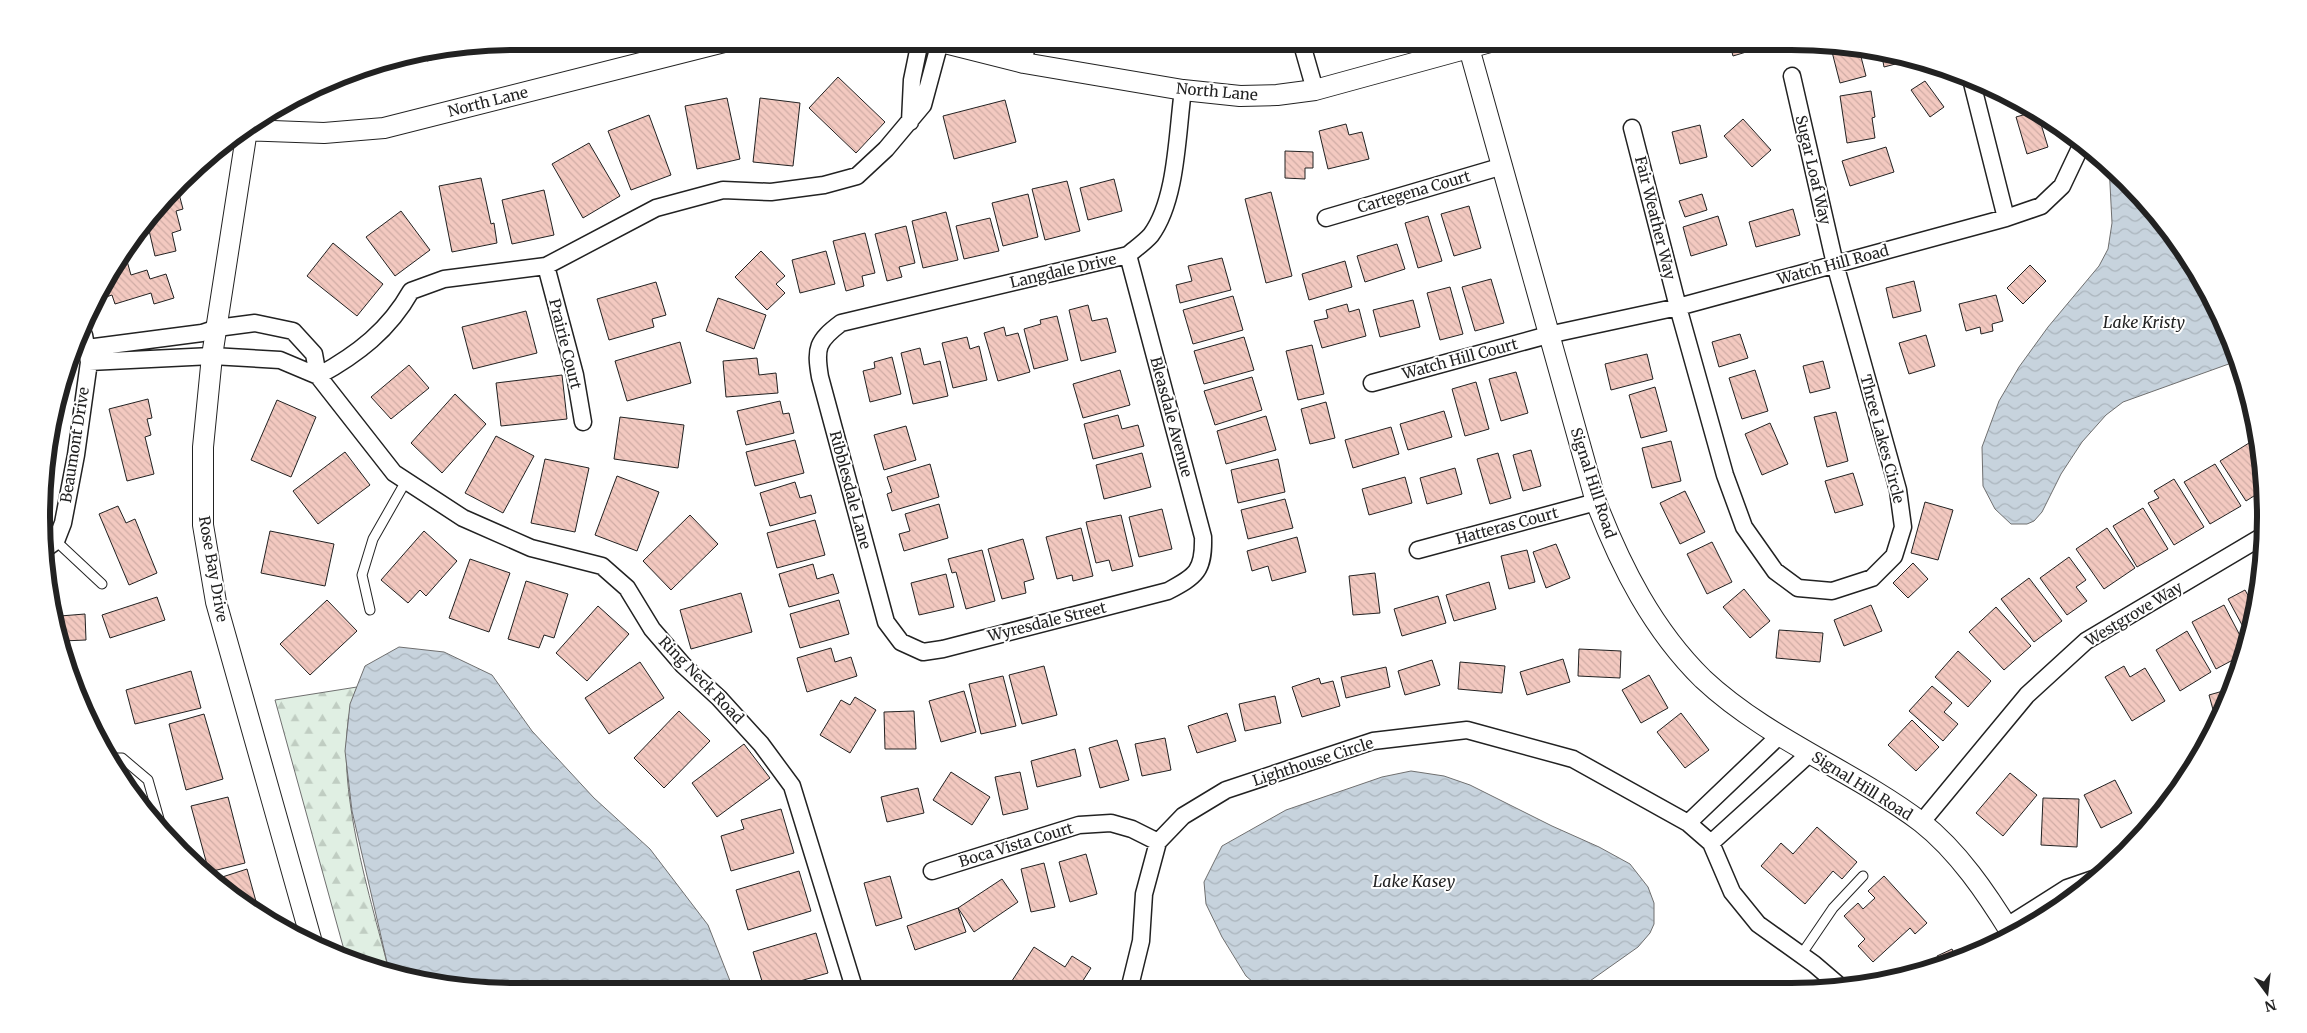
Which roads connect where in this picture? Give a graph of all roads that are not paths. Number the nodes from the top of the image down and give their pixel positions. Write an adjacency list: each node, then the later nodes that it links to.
1 (692, 50): 16 (street, North Lane)
2 (918, 50): 14 (street)
3 (936, 50): 14 (street)
4 (971, 50): 9 (street, North Lane)
5 (1026, 50): 9 (street)
6 (1304, 50): 13 (street)
7 (1462, 50): 13 (street, North Lane)
8 (1470, 50): 19 (street, Signal Hill Road)
9 (1024, 63): 12 (street, North Lane)
10 (1792, 76): 23 (street, Sugar Loaf Way)
11 (1972, 87): 21 (street)
12 (1183, 90): 13 (street, North Lane); 22 (street, Langdale Drive)
13 (1315, 90)
14 (910, 122): 24 (street)
15 (1632, 128): 25 (street, Fair Weather Way)
16 (255, 130)
17 (245, 138): 26 (street, Rose Bay Drive)
18 (2079, 150): 21 (street, Watch Hill Road)
19 (1503, 166): 20 (street, Cartegena Court); 28 (street, Signal Hill Road)
20 (1326, 218)
21 (2006, 218): 23 (street, Watch Hill Road)
22 (1128, 255): 27 (street, Langdale Drive); 40 (street, Bleasdale Avenue)
23 (1835, 264): 25 (street, Watch Hill Road); 25 (street, Three Lakes Circle)
24 (546, 266): 31 (street); 33 (street, Prairie Court)
25 (1678, 307): 28 (street, Watch Hill Road)
26 (217, 328): 29 (street, Ring Neck Road); 30 (street, Rose Bay Drive); 31 (street, Ring Neck Road)
27 (826, 335): 43 (street, Ribblesdale Lane)
28 (1548, 335): 32 (street, Watch Hill Court); 35 (street, Signal Hill Road)
29 (87, 348): 30 (street, Ring Neck Road); 37 (street, Beaumont Drive)
30 (212, 356): 31 (street, Ring Neck Road); 57 (street, Rose Bay Drive)
31 (318, 376): 34 (street, Ring Neck Road)
32 (1372, 382)
33 (583, 422)
34 (406, 481): 42 (lane); 60 (street, Ring Neck Road)
35 (1596, 502): 39 (street, Hatteras Court); 44 (street, Signal Hill Road)
36 (2256, 540): 48 (street, Westgrove Way)
37 (51, 543)
38 (51, 546): 41 (lane)
39 (1418, 550)
40 (1193, 578): 43 (street, Wyresdale Street)
41 (102, 584)
42 (370, 610)
43 (901, 642)
44 (1779, 736): 45 (street, Signal Hill Road); 49 (street)
45 (1809, 754): 48 (street, Signal Hill Road); 51 (street)
46 (117, 758): 47 (lane)
47 (158, 814)
48 (1921, 822): 56 (street, Signal Hill Road)
49 (1688, 823): 50 (street, Lighthouse Circle); 51 (street, Lighthouse Circle)
50 (1158, 842): 52 (street, Boca Vista Court); 61 (street, Lighthouse Circle)
51 (1711, 843): 58 (street, Lighthouse Circle)
52 (932, 871)
53 (1863, 876): 58 (lane)
54 (2077, 884): 55 (street)
55 (2015, 926)
56 (2008, 929)
57 (305, 932)
58 (1801, 955): 59 (street, Lighthouse Circle)
59 (1833, 981)
60 (853, 983)
61 (1131, 983)

